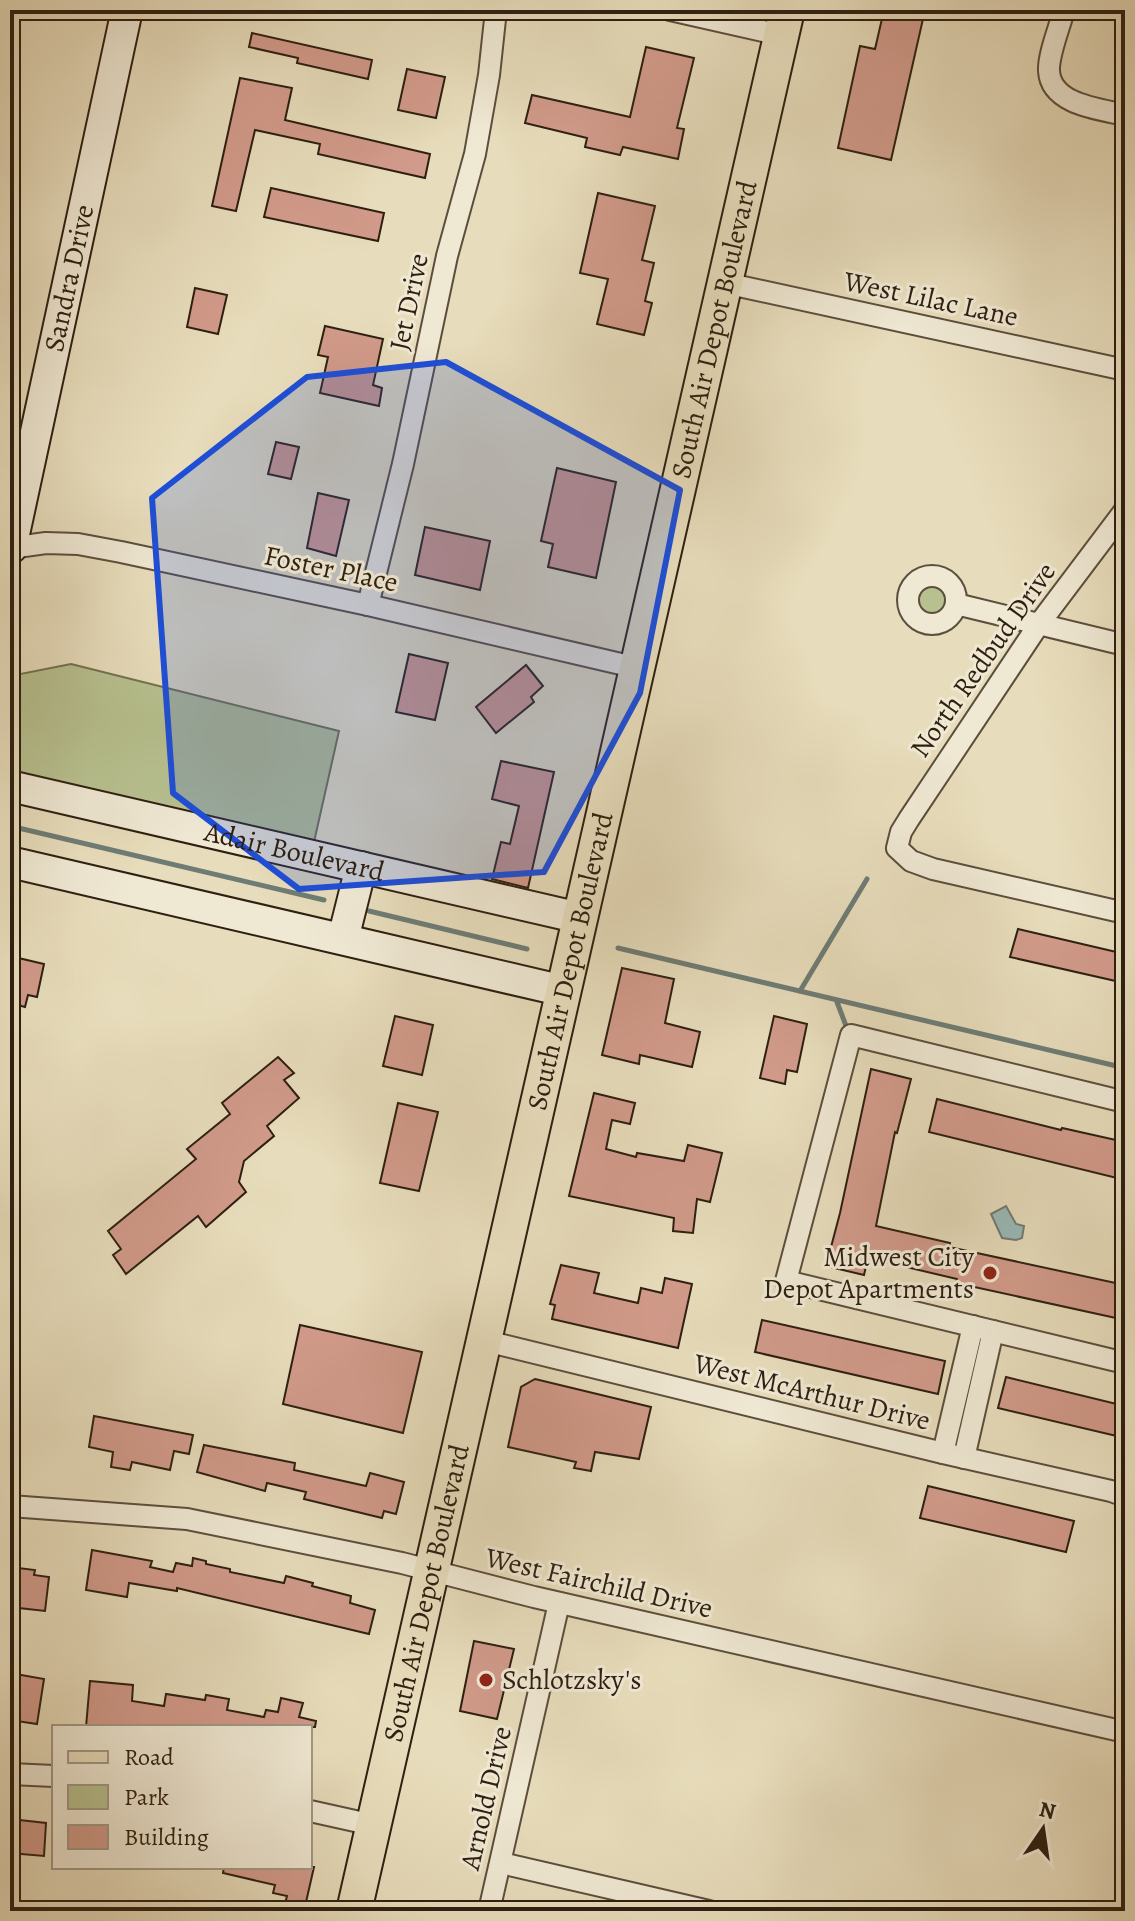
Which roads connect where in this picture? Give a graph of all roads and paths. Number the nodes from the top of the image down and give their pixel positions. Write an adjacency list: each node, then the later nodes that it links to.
1 (127, 10): 10 (street, Sandra Drive)
2 (496, 10): 12 (street, Jet Drive)
3 (670, 10): 5 (street)
4 (1064, 10): 6 (street)
5 (784, 23): 7 (main road, South Air Depot Boulevard)
6 (1125, 115)
7 (725, 283): 8 (street, West Lilac Lane); 15 (main road, South Air Depot Boulevard)
8 (1125, 370)
9 (1125, 510): 13 (street, North Redbud Drive)
10 (10, 548): 12 (street, Foster Place)
11 (956, 604): 13 (street)
12 (368, 605): 15 (street, Foster Place)
13 (1039, 624): 14 (street); 19 (street, North Redbud Drive)
14 (1125, 645)
15 (638, 668): 20 (main road, South Air Depot Boulevard)
16 (10, 786): 18 (street, Adair Boulevard)
17 (10, 862): 21 (street)
18 (361, 867): 20 (street, Adair Boulevard); 21 (street)
19 (1125, 913)
20 (580, 918): 22 (main road, South Air Depot Boulevard)
21 (343, 939): 22 (street)
22 (564, 991): 26 (main road, South Air Depot Boulevard)
23 (1125, 1102): 24 (street)
24 (973, 1326): 25 (street); 28 (street)
25 (993, 1331): 27 (street); 29 (street)
26 (486, 1341): 28 (street, West McArthur Drive); 32 (main road, South Air Depot Boulevard)
27 (1125, 1363)
28 (943, 1453): 29 (street, West McArthur Drive)
29 (964, 1458): 30 (street, West McArthur Drive)
30 (1125, 1496)
31 (10, 1506): 32 (street, West Fairchild Drive)
32 (431, 1572): 33 (street, West Fairchild Drive); 38 (main road, South Air Depot Boulevard)
33 (559, 1603): 34 (street, West Fairchild Drive); 39 (street, Arnold Drive)
34 (1125, 1732)
35 (10, 1774): 36 (street)
36 (52, 1776)
37 (312, 1811): 38 (street)
38 (373, 1825): 40 (main road, South Air Depot Boulevard)
39 (501, 1863): 41 (street, Arnold Drive); 42 (street)
40 (354, 1911)
41 (489, 1911)
42 (709, 1911)

